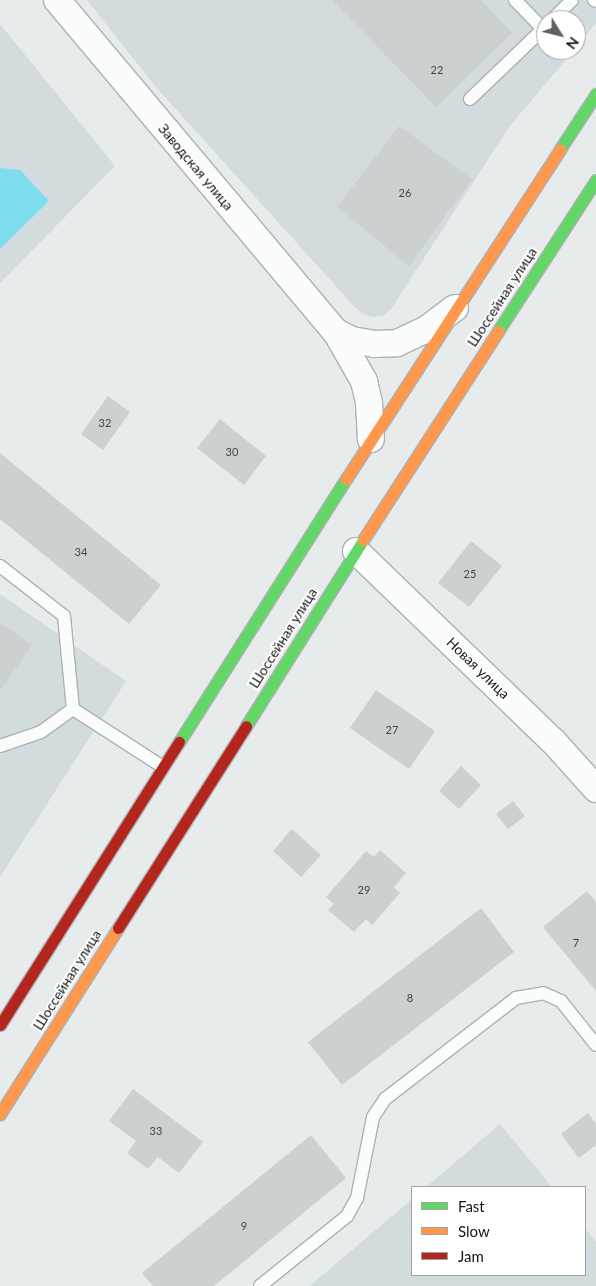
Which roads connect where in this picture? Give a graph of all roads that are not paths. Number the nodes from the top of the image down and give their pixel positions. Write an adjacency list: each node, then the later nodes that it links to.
1 (57, 0): 11 (street, Заводская улица)
2 (514, 0): 5 (lane)
3 (572, 0): 4 (lane)
4 (562, 10)
5 (536, 17)
6 (536, 36): 8 (lane)
7 (596, 94): 10 (main road)
8 (470, 99)
9 (596, 180): 13 (main road, Шоссейная улица)
10 (458, 305): 11 (street, Заводская улица); 12 (main road)
11 (336, 332): 12 (street, Заводская улица)
12 (372, 439): 17 (main road)
13 (356, 551): 18 (street, Новая улица); 21 (main road, Шоссейная улица)
14 (0, 566): 15 (lane)
15 (73, 709): 16 (lane); 17 (lane)
16 (0, 746)
17 (163, 767): 19 (main road)
18 (596, 789)
19 (0, 1025)
20 (596, 1045): 22 (lane)
21 (0, 1114)
22 (260, 1286)

